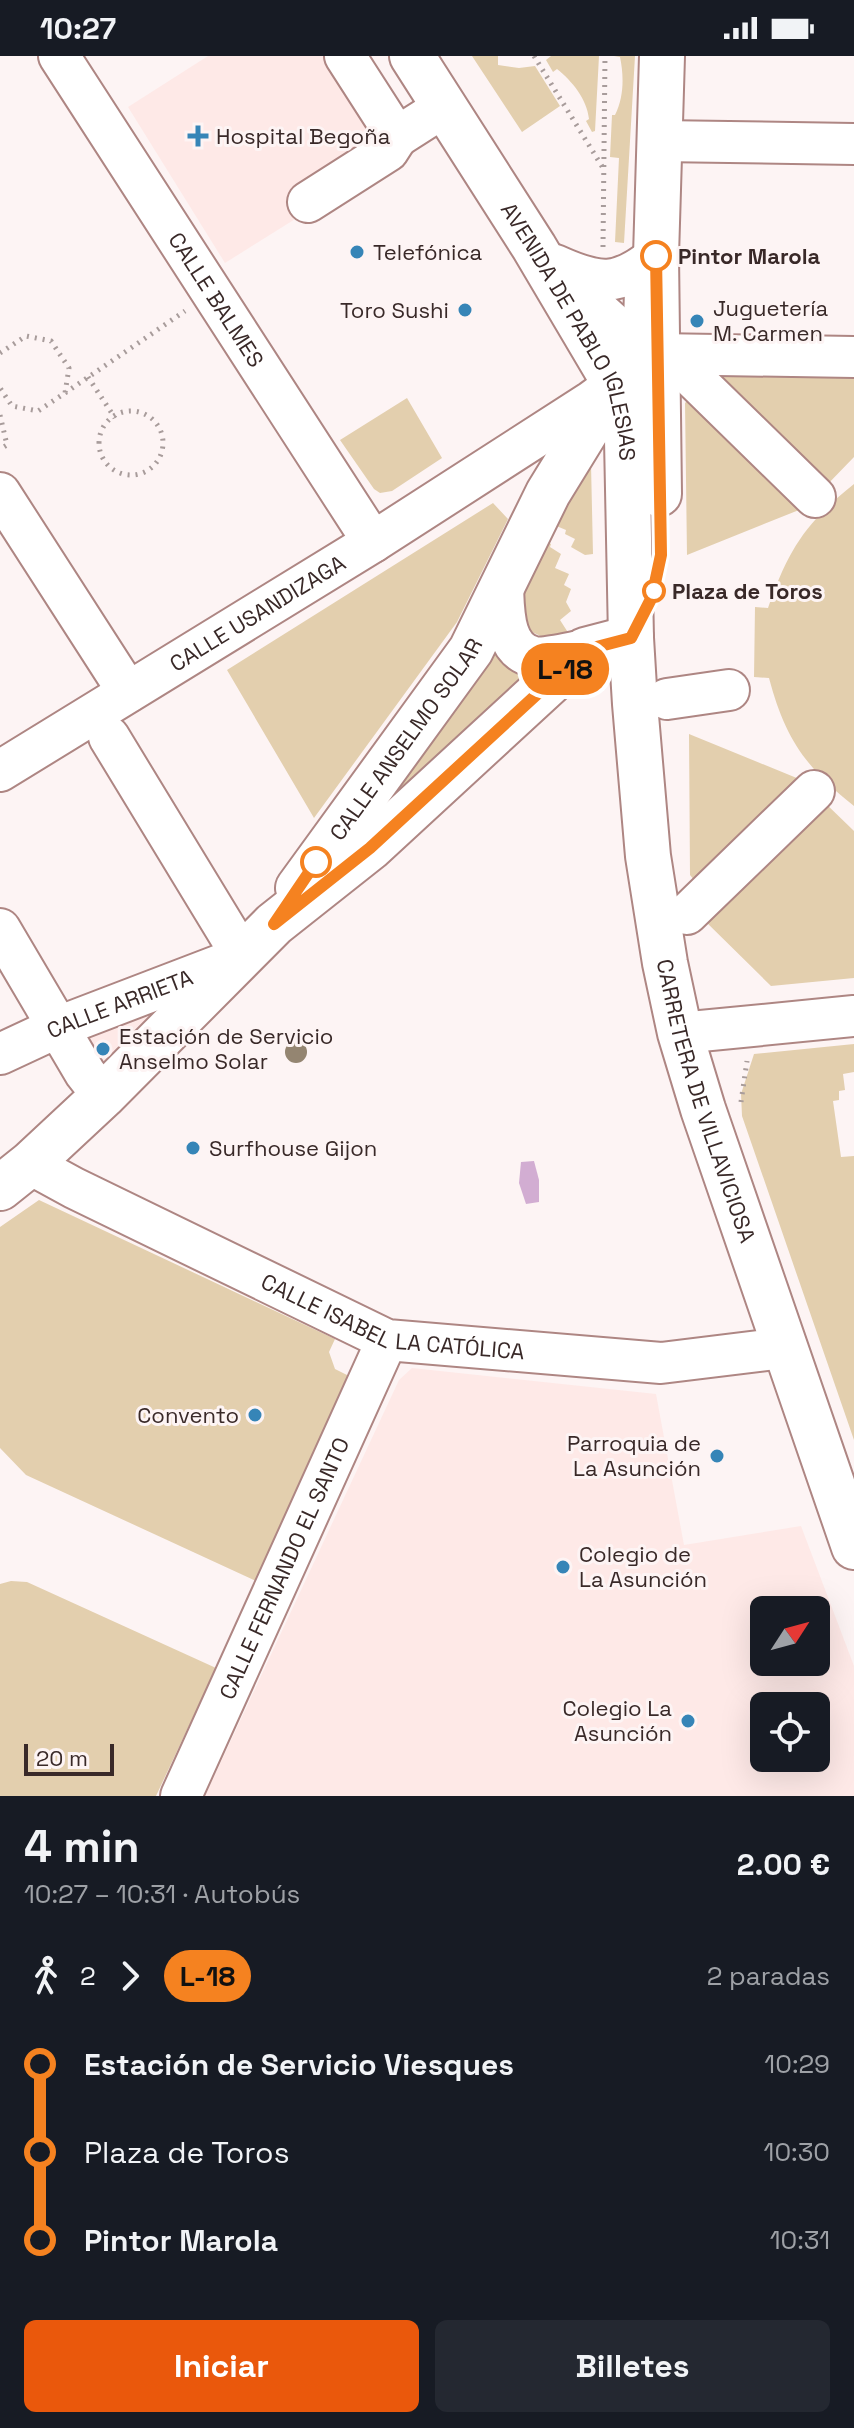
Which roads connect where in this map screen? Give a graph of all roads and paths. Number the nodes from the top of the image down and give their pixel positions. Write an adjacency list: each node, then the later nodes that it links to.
1 (59, 56): 31 (street, CALLE BALMES)
2 (345, 56): 8 (street)
3 (412, 56): 7 (main road, AVENIDA DE PABLO IGLESIAS)
4 (534, 56): 11 (path)
5 (605, 56): 11 (path)
6 (662, 56): 9 (main road)
7 (444, 107): 8 (street); 15 (main road, AVENIDA DE PABLO IGLESIAS)
8 (397, 137): 12 (street)
9 (659, 141): 10 (street); 14 (main road)
10 (854, 144)
11 (604, 169): 13 (path)
12 (308, 202)
13 (603, 251)
14 (656, 256): 15 (street); 18 (main road)
15 (541, 258): 18 (street); 21 (main road, AVENIDA DE PABLO IGLESIAS)
16 (190, 309): 20 (path)
17 (0, 353): 23 (path)
18 (660, 356): 19 (street); 21 (street); 30 (street); 33 (main road)
19 (854, 357)
20 (88, 377): 23 (path); 25 (path)
21 (615, 384): 27 (street, CALLE USANDIZAGA); 29 (main road, CALLE ANSELMO SOLAR); 33 (main road, AVENIDA DE PABLO IGLESIAS)
22 (1, 391): 23 (path)
23 (65, 393)
24 (0, 415): 26 (path)
25 (115, 418): 25 (path)
26 (2, 448)
27 (515, 453): 29 (street); 31 (street, CALLE USANDIZAGA)
28 (0, 493): 36 (street)
29 (548, 493): 32 (main road, CALLE ANSELMO SOLAR)
30 (815, 497)
31 (373, 542): 36 (street, CALLE USANDIZAGA)
32 (503, 587): 34 (street); 42 (main road, CALLE ANSELMO SOLAR)
33 (631, 638): 34 (main road); 47 (main road, CARRETERA DE VILLAVICIOSA)
34 (585, 650): 42 (main road, CALLE ANSELMO SOLAR)
35 (729, 690): 37 (street)
36 (128, 692): 39 (street, CALLE USANDIZAGA)
37 (667, 699)
38 (109, 737): 44 (street)
39 (0, 771)
40 (814, 791): 41 (street)
41 (687, 914)
42 (274, 924): 44 (main road, CALLE ANSELMO SOLAR)
43 (0, 929): 46 (street)
44 (236, 946): 46 (street, CALLE ARRIETA); 49 (main road, CALLE ANSELMO SOLAR)
45 (854, 1016): 47 (street)
46 (58, 1027): 48 (street, CALLE ARRIETA); 49 (street)
47 (680, 1033): 52 (main road, CARRETERA DE VILLAVICIOSA)
48 (0, 1054)
49 (103, 1096): 50 (main road, CALLE ANSELMO SOLAR)
50 (15, 1176): 51 (street, CALLE ISABEL LA CATÓLICA)
51 (387, 1340): 52 (street, CALLE ISABEL LA CATÓLICA); 54 (street, CALLE FERNANDO EL SANTO)
52 (784, 1348): 53 (main road, CARRETERA DE VILLAVICIOSA)
53 (854, 1547)
54 (181, 1796)

